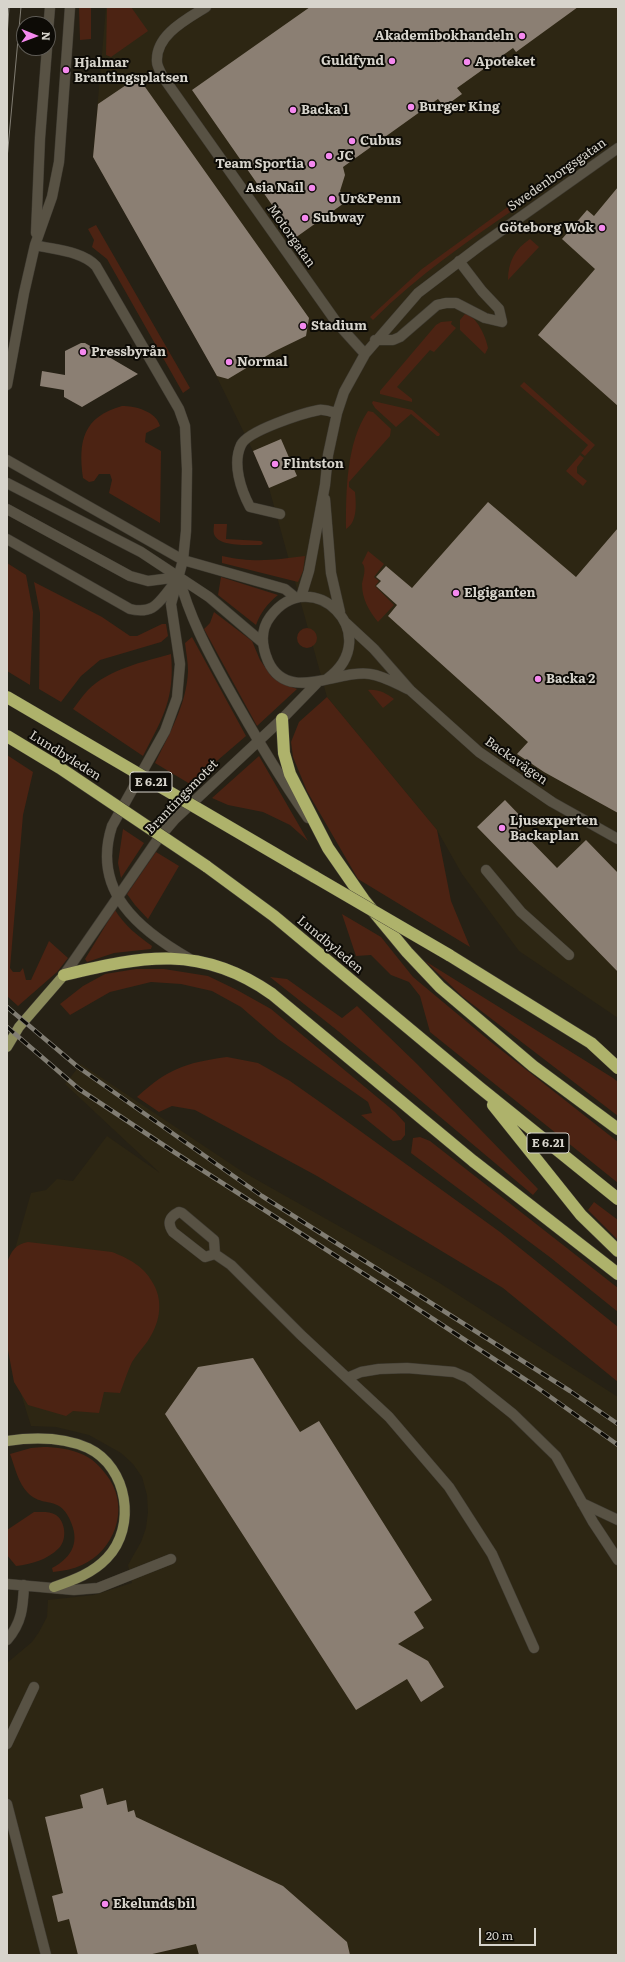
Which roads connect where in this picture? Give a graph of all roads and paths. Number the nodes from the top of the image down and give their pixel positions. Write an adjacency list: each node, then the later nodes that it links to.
1 (70, 7): 5 (street)
2 (206, 7): 8 (street, Motorgatan)
3 (46, 56): 5 (street)
4 (618, 148): 6 (street, Swedenborgsgatan)
5 (35, 245): 9 (street); 17 (street)
6 (459, 262): 7 (street, Swedenborgsgatan); 7 (street)
7 (375, 340): 8 (street, Swedenborgsgatan)
8 (365, 354): 10 (street, Swedenborgsgatan)
9 (7, 385)
10 (337, 413): 13 (street, Swedenborgsgatan); 15 (street)
11 (7, 460): 17 (street)
12 (7, 483): 18 (street)
13 (325, 486): 19 (street, Swedenborgsgatan); 20 (street, Swedenborgsgatan)
14 (7, 509): 18 (street)
15 (280, 514)
16 (7, 539): 18 (street)
17 (183, 560): 18 (street); 19 (street)
18 (179, 577): 22 (street); 29 (street); 33 (street)
19 (298, 598): 20 (street); 22 (street)
20 (340, 613): 21 (street)
21 (346, 622): 23 (street); 25 (street, Backavägen)
22 (263, 643): 24 (street)
23 (326, 679): 24 (street); 25 (street, Backavägen)
24 (317, 683): 27 (street, Brantingsmotet)
25 (410, 690): 30 (street, Backavägen)
26 (7, 697): 39 (highway, Lundbyleden / E 6.21, bridge)
27 (282, 719): 29 (street, Brantingsmotet); 31 (highway)
28 (7, 736): 43 (highway, Lundbyleden / E 6.21, bridge)
29 (257, 741): 31 (street); 33 (street, Brantingsmotet)
30 (618, 839)
31 (328, 848): 44 (highway)
32 (486, 870): 34 (street)
33 (118, 895): 35 (street); 36 (street, Brantingsmotet)
34 (569, 955)
35 (190, 959): 36 (highway); 48 (highway)
36 (64, 975): 37 (main road)
37 (19, 1027): 38 (main road); 40 (main road)
38 (7, 1030)
39 (591, 1044): 41 (highway); 42 (highway, Lundbyleden / E 6.21)
40 (7, 1047)
41 (618, 1057)
42 (618, 1068)
43 (478, 1087): 45 (highway, Lundbyleden / E 6.21); 46 (highway)
44 (618, 1129)
45 (618, 1199)
46 (618, 1251)
47 (215, 1254): 47 (street); 49 (street)
48 (618, 1274)
49 (347, 1378): 51 (street); 59 (street)
50 (7, 1441): 57 (main road)
51 (582, 1503): 52 (street); 54 (street)
52 (618, 1520)
53 (171, 1558): 57 (street)
54 (618, 1560)
55 (7, 1584): 56 (street)
56 (24, 1585): 57 (street); 58 (street)
57 (54, 1587)
58 (7, 1640)
59 (534, 1648)
60 (34, 1687): 61 (street)
61 (7, 1744)
62 (7, 1804): 63 (street)
63 (46, 1955)

